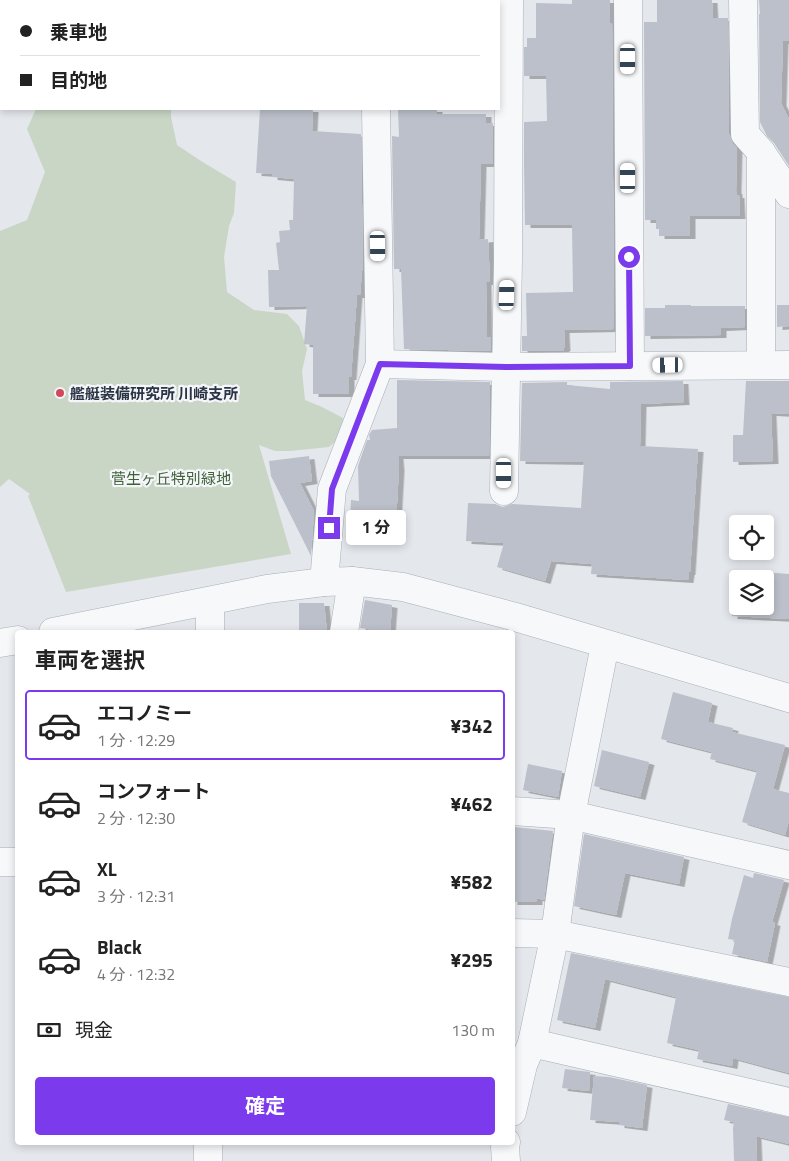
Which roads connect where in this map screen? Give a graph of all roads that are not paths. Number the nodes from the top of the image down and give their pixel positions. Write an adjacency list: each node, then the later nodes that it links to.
1 (509, 0): 11 (street)
2 (628, 0): 10 (street)
3 (743, 0): 5 (street)
4 (376, 110): 7 (street)
5 (761, 152): 6 (street); 8 (street)
6 (789, 194)
7 (380, 364): 11 (street); 14 (street)
8 (761, 364): 9 (street); 10 (street)
9 (789, 365)
10 (630, 366): 11 (street)
11 (506, 367): 12 (street)
12 (504, 491)
13 (352, 581): 14 (street); 16 (street); 19 (street)
14 (324, 582): 15 (street)
15 (210, 600): 17 (street); 18 (street)
16 (510, 624): 22 (street)
17 (63, 630)
18 (210, 630)
19 (344, 630)
20 (15, 640): 21 (street)
21 (0, 643)
22 (605, 645): 23 (street); 25 (street)
23 (789, 698)
24 (515, 811): 25 (street)
25 (571, 815): 28 (street); 30 (street)
26 (0, 862): 27 (street)
27 (15, 862)
28 (789, 865)
29 (515, 933): 30 (street)
30 (555, 934): 31 (street); 32 (street)
31 (789, 982)
32 (523, 1058): 33 (street); 34 (street)
33 (515, 1097)
34 (789, 1102)
35 (208, 1145): 37 (street)
36 (505, 1145): 38 (street)
37 (208, 1161)
38 (506, 1161)

